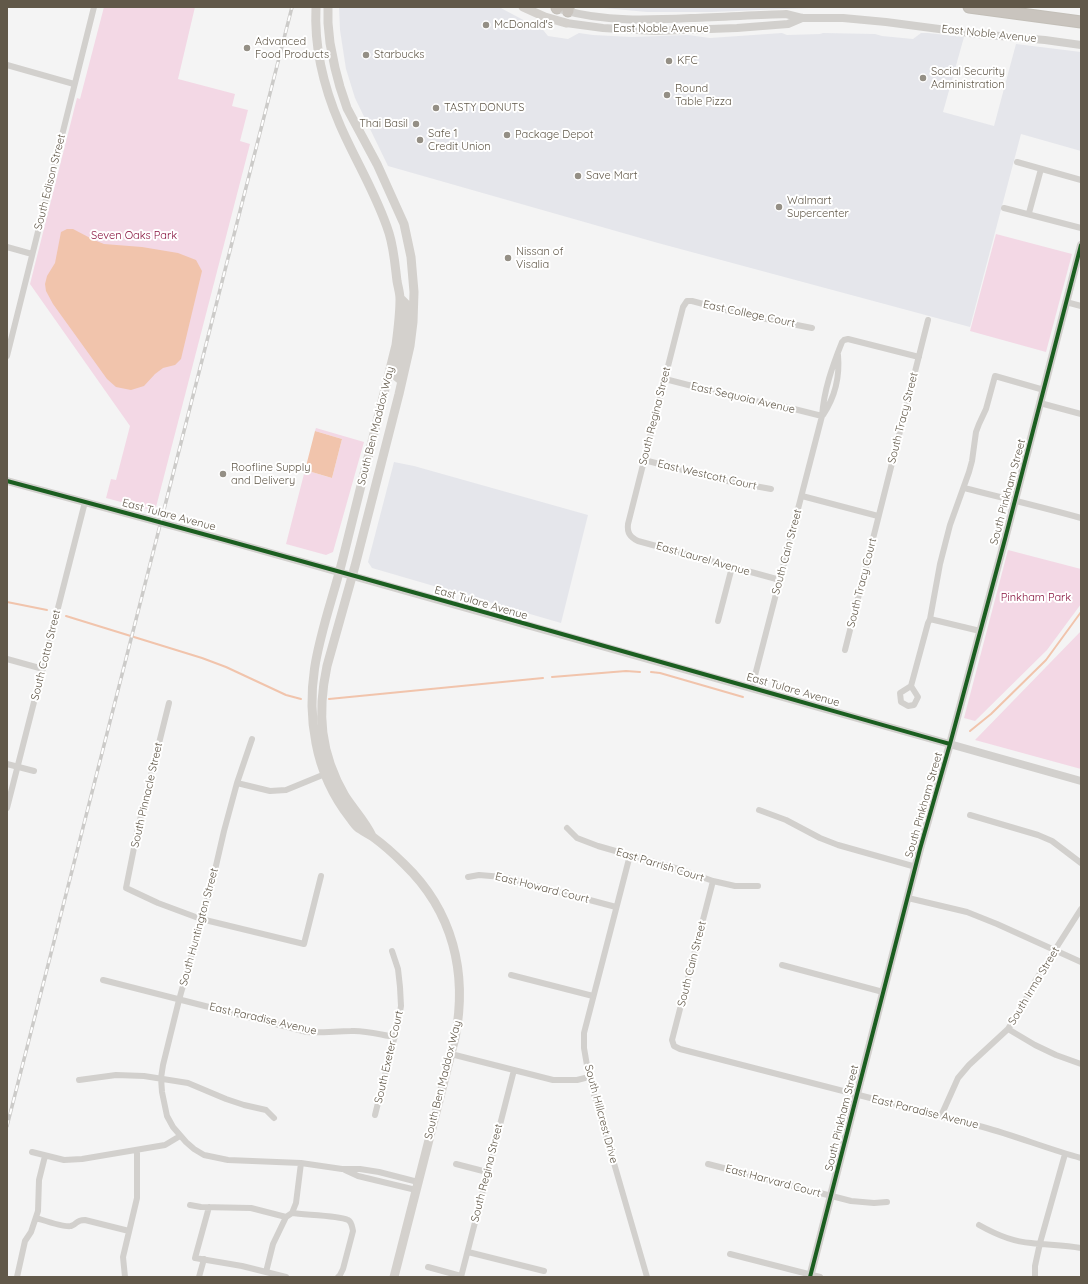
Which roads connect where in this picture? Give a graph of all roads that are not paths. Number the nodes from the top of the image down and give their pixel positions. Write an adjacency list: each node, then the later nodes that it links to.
1 (94, 7): 12 (street, South Edison Street)
2 (316, 7): 22 (main road, South Ben Maddox Way)
3 (328, 7): 31 (main road, South Ben Maddox Way)
4 (523, 7): 9 (main road, East Noble Avenue)
5 (969, 7): 8 (highway)
6 (561, 8): 7 (street, East Noble Avenue)
7 (802, 18): 9 (street, East Noble Avenue); 10 (street, East Noble Avenue)
8 (1081, 22)
9 (566, 23)
10 (1081, 45)
11 (7, 65): 12 (street)
12 (74, 84): 21 (street, South Edison Street)
13 (1017, 162): 14 (street)
14 (1041, 169): 15 (street); 17 (street)
15 (1081, 180)
16 (1004, 208): 17 (street)
17 (1029, 214): 18 (street)
18 (1081, 228)
19 (1081, 245): 24 (street, South Pinkham Street)
20 (7, 247): 21 (street)
21 (32, 254): 28 (street, South Edison Street)
22 (400, 298): 31 (main road); 47 (main road, South Ben Maddox Way)
23 (687, 301): 27 (street, East College Court); 30 (street, South Regina Street)
24 (1066, 302): 25 (street); 32 (street, South Pinkham Street)
25 (1081, 306)
26 (928, 320): 29 (street, South Tracy Street)
27 (812, 328)
28 (7, 356)
29 (919, 357): 35 (street, South Cain Street); 43 (street, South Tracy Street)
30 (665, 379): 35 (street, East Sequoia Avenue); 36 (street, South Regina Street)
31 (402, 382): 48 (main road, South Ben Maddox Way)
32 (1044, 390): 33 (street, South Pinkham Street); 39 (street)
33 (1040, 402): 34 (street); 41 (street, South Pinkham Street)
34 (1081, 414)
35 (822, 416): 40 (street, South Cain Street)
36 (644, 460): 38 (street, East Westcott Court); 45 (street, South Regina Street)
37 (7, 481): 42 (street, East Tulare Avenue)
38 (770, 488)
39 (964, 488): 41 (street, South Pinkham Street); 50 (street)
40 (802, 496): 43 (street); 49 (street, South Cain Street)
41 (1015, 501): 44 (street); 52 (street, South Pinkham Street)
42 (85, 502): 47 (street, East Tulare Avenue); 55 (street, South Cotta Street)
43 (878, 516): 53 (street, South Tracy Court)
44 (1081, 518)
45 (628, 533): 46 (street, East Laurel Avenue)
46 (732, 567): 49 (street, East Laurel Avenue); 51 (street)
47 (339, 572): 48 (street, East Tulare Avenue); 64 (main road, South Ben Maddox Way)
48 (352, 576): 57 (street, East Tulare Avenue); 71 (main road, South Ben Maddox Way)
49 (780, 580): 57 (street, South Cain Street)
50 (930, 619): 52 (street); 56 (street)
51 (718, 621)
52 (980, 631): 60 (street, South Pinkham Street)
53 (845, 650)
54 (7, 659): 55 (street)
55 (43, 669): 62 (street, South Cotta Street)
56 (911, 686)
57 (752, 688): 60 (street, East Tulare Avenue)
58 (169, 703): 82 (street, South Pinnacle Street)
59 (252, 739): 66 (street, South Huntington Street)
60 (950, 744): 65 (street, East Tulare Avenue); 74 (street, South Pinkham Street)
61 (7, 764): 62 (street)
62 (18, 767): 63 (street); 67 (street, South Cotta Street)
63 (34, 771)
64 (325, 774): 66 (street); 71 (main road, South Ben Maddox Way)
65 (1081, 781)
66 (237, 783): 82 (street, South Huntington Street)
67 (7, 808)
68 (759, 810): 74 (street)
69 (970, 815): 73 (street)
70 (568, 828): 72 (street, East Parrish Court)
71 (372, 836): 95 (main road, South Ben Maddox Way)
72 (630, 855): 77 (street, East Parrish Court); 80 (street, South Hillcrest Drive)
73 (1081, 863)
74 (916, 867): 79 (street, South Pinkham Street)
75 (321, 876): 82 (street)
76 (468, 877): 80 (street, East Howard Court)
77 (713, 881): 78 (street, East Parrish Court); 94 (street, South Cain Street)
78 (758, 886)
79 (908, 898): 83 (street); 89 (street, South Pinkham Street)
80 (616, 907): 90 (street, South Hillcrest Drive)
81 (1081, 909): 83 (street, South Irma Street)
82 (201, 919): 91 (street, South Huntington Street)
83 (1054, 950): 85 (street); 92 (street, South Irma Street)
84 (392, 951): 93 (street, South Exeter Court)
85 (1081, 962)
86 (782, 965): 89 (street)
87 (510, 974): 90 (street)
88 (103, 980): 91 (street, East Paradise Avenue)
89 (883, 992): 101 (street, South Pinkham Street)
90 (593, 996): 98 (street, South Hillcrest Drive)
91 (179, 1000): 93 (street, East Paradise Avenue); 99 (street, South Huntington Street)
92 (1008, 1029): 96 (street); 103 (street, South Irma Street)
93 (395, 1038): 102 (street, South Exeter Court)
94 (674, 1046): 101 (street, East Paradise Avenue)
95 (451, 1054): 97 (street); 115 (main road, South Ben Maddox Way)
96 (1081, 1064)
97 (514, 1070): 98 (street); 114 (street, South Regina Street)
98 (589, 1076): 141 (street, South Hillcrest Drive)
99 (161, 1078): 100 (street); 104 (street); 105 (street, South Huntington Street)
100 (79, 1080)
101 (857, 1095): 103 (street, East Paradise Avenue); 116 (street, South Pinkham Street)
102 (375, 1115)
103 (941, 1116): 108 (street, East Paradise Avenue)
104 (274, 1118)
105 (180, 1136): 106 (street); 111 (street)
106 (137, 1150): 109 (street); 124 (street)
107 (32, 1152): 109 (street)
108 (1065, 1154): 110 (street, East Paradise Avenue); 125 (street)
109 (45, 1156): 122 (street)
110 (1081, 1158)
111 (301, 1162): 115 (street); 120 (street)
112 (456, 1164): 114 (street)
113 (708, 1164): 116 (street, East Harvard Court)
114 (487, 1172): 127 (street, South Regina Street)
115 (417, 1186): 140 (main road, South Ben Maddox Way)
116 (831, 1196): 117 (street, East Harvard Court); 134 (street, South Pinkham Street)
117 (887, 1202)
118 (190, 1204): 119 (street)
119 (209, 1207): 121 (street); 129 (street)
120 (292, 1213): 121 (street); 139 (street)
121 (286, 1217): 132 (street)
122 (36, 1218): 124 (street); 135 (street)
123 (979, 1225): 125 (street)
124 (129, 1231): 136 (street)
125 (1040, 1244): 126 (street); 143 (street)
126 (1081, 1248)
127 (468, 1252): 131 (street); 133 (street, South Regina Street)
128 (730, 1254): 134 (street)
129 (204, 1259): 132 (street); 137 (street)
130 (428, 1267): 133 (street)
131 (544, 1271)
132 (266, 1272): 138 (street)
133 (461, 1276)
134 (811, 1276): 142 (street)
135 (17, 1277)
136 (125, 1277)
137 (199, 1277)
138 (286, 1277)
139 (338, 1277)
140 (394, 1277)
141 (648, 1277)
142 (820, 1277)
143 (1035, 1277)

